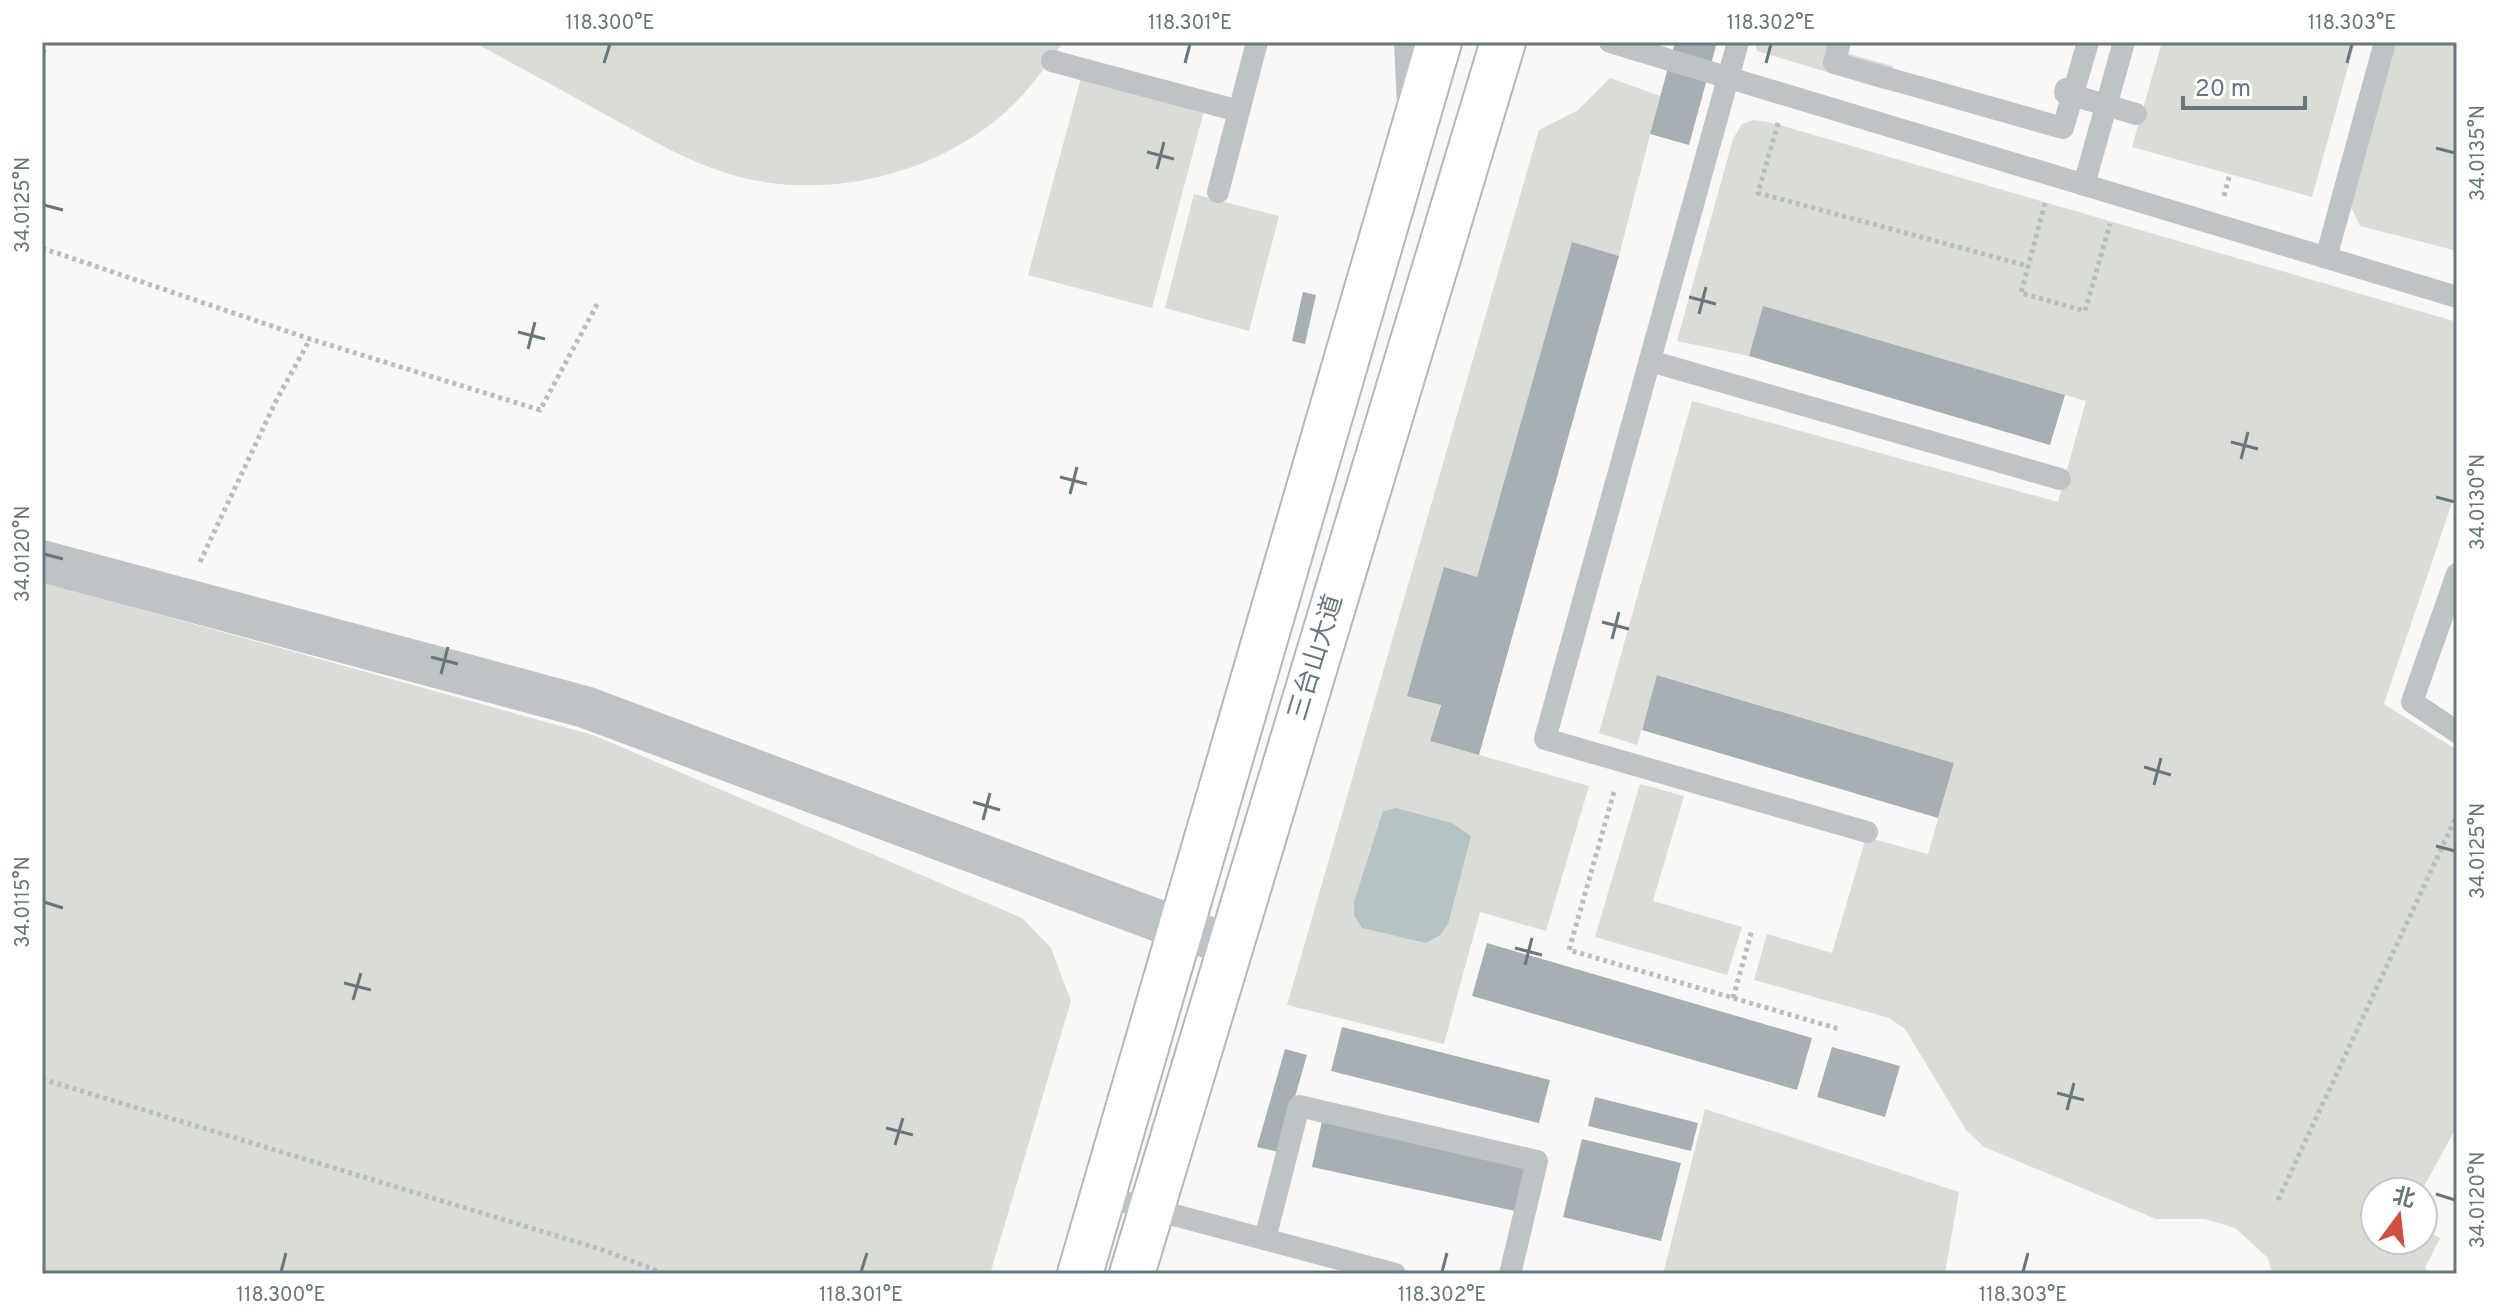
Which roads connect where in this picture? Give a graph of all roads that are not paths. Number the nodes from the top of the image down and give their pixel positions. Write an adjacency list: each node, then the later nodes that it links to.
1 (1257, 42): 16 (lane)
2 (1405, 42): 18 (lane)
3 (1439, 42): 18 (main road, 三台山大道)
4 (1503, 42): 30 (main road, 三台山大道)
5 (1610, 42): 13 (lane)
6 (1738, 42): 13 (lane)
7 (1840, 42): 14 (lane)
8 (2079, 42): 14 (lane)
9 (2088, 42): 14 (lane)
10 (2124, 42): 15 (lane)
11 (2385, 42): 21 (lane)
12 (1052, 61): 16 (lane)
13 (1728, 78): 19 (lane); 23 (lane)
14 (2072, 95): 15 (lane)
15 (2107, 105): 17 (lane); 19 (lane)
16 (1239, 111): 20 (lane)
17 (2136, 114)
18 (1409, 144): 29 (main road, 三台山大道)
19 (2084, 185): 21 (lane)
20 (1218, 192)
21 (2326, 258): 22 (lane)
22 (2457, 297)
23 (1650, 361): 24 (lane); 28 (lane)
24 (2060, 479)
25 (42, 561): 29 (street)
26 (2457, 574): 27 (lane)
27 (2457, 732)
28 (1867, 832)
29 (1183, 930): 30 (street); 31 (main road, 三台山大道)
30 (1231, 944): 32 (main road, 三台山大道)
31 (1103, 1196): 32 (lane); 34 (main road, 三台山大道)
32 (1151, 1209): 33 (lane); 35 (main road, 三台山大道)
33 (1265, 1239): 36 (lane); 37 (lane)
34 (1080, 1274)
35 (1132, 1274)
36 (1395, 1274)
37 (1510, 1274)

